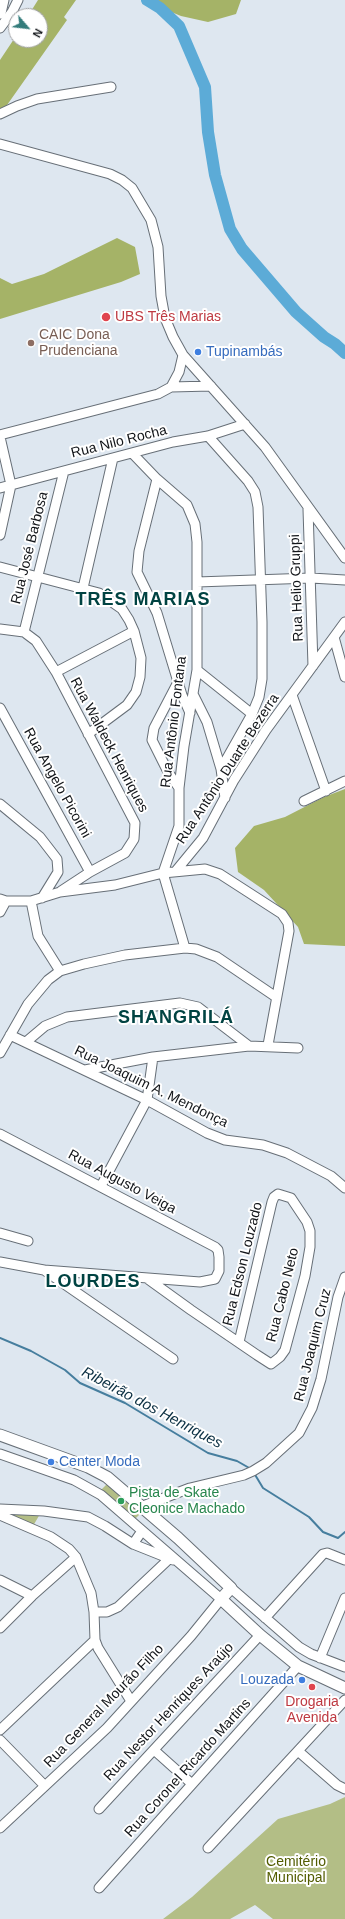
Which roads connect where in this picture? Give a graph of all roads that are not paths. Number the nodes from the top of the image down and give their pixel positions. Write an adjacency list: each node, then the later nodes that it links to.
1 (3, 0): 3 (main road)
2 (18, 0): 4 (street)
3 (0, 13)
4 (0, 28)
5 (111, 87): 6 (street)
6 (0, 114)
7 (0, 144): 8 (street)
8 (183, 355): 9 (street); 10 (street)
9 (211, 386): 10 (street); 11 (street)
10 (170, 387): 12 (street)
11 (245, 424): 13 (street, Rua Nilo Rocha); 20 (street)
12 (0, 436): 18 (street)
13 (208, 436): 14 (street, Rua Nilo Rocha); 27 (street)
14 (132, 453): 15 (street, Rua Nilo Rocha); 17 (street, Rua Antônio Fontana)
15 (113, 458): 16 (street, Rua Nilo Rocha); 29 (street)
16 (64, 471): 18 (street, Rua Nilo Rocha); 24 (street, Rua José Barbosa)
17 (157, 479): 28 (street, Rua Antônio Fontana); 39 (street)
18 (11, 485): 19 (street, Rua Nilo Rocha); 21 (street)
19 (0, 488)
20 (308, 509): 22 (street); 25 (street, Rua Helio Gruppi)
21 (0, 535)
22 (345, 558)
23 (0, 567): 24 (street)
24 (37, 577): 29 (street); 33 (street, Rua José Barbosa)
25 (311, 578): 26 (street); 27 (street); 35 (street, Rua Helio Gruppi)
26 (345, 580)
27 (260, 581): 28 (street); 44 (street)
28 (197, 582): 36 (street, Rua Antônio Fontana)
29 (83, 588): 32 (street)
30 (345, 622): 34 (street, Rua Antônio Duarte Bezerra)
31 (0, 629): 33 (street)
32 (134, 631): 37 (street); 45 (street)
33 (24, 632): 37 (street, Rua Waldeck Henriques)
34 (334, 637): 35 (street, Rua Antônio Duarte Bezerra); 38 (street)
35 (313, 666): 41 (street, Rua Antônio Duarte Bezerra)
36 (197, 670): 40 (street, Rua Antônio Fontana); 44 (street)
37 (56, 672): 45 (street, Rua Waldeck Henriques)
38 (345, 677)
39 (178, 682): 43 (street); 48 (street)
40 (194, 694): 43 (street, Rua Antônio Fontana); 46 (street)
41 (292, 695): 49 (street); 50 (street, Rua Antônio Duarte Bezerra)
42 (0, 708): 53 (street, Rua Angelo Picorini)
43 (190, 712): 48 (street, Rua Antônio Fontana)
44 (252, 714): 46 (street)
45 (88, 734): 53 (street, Rua Waldeck Henriques)
46 (221, 769): 50 (street)
47 (345, 781): 49 (street)
48 (179, 788): 55 (street, Rua Antônio Fontana)
49 (326, 791): 51 (street)
50 (225, 798): 54 (street, Rua Antônio Duarte Bezerra)
51 (304, 801)
52 (0, 804): 57 (street)
53 (90, 872): 56 (street, Rua Waldeck Henriques)
54 (175, 872): 55 (street); 63 (street)
55 (163, 873): 56 (street); 61 (street)
56 (60, 892): 57 (street)
57 (42, 898): 59 (street)
58 (3, 900): 59 (street); 60 (street)
59 (31, 901): 62 (street)
60 (0, 912)
61 (185, 948): 62 (street); 63 (street)
62 (60, 971): 64 (street)
63 (276, 997): 66 (street)
64 (10, 1035): 65 (street, Rua Joaquim A. Mendonça); 69 (street)
65 (26, 1042): 67 (street); 71 (street, Rua Joaquim A. Mendonça)
66 (268, 1045): 67 (street); 68 (street)
67 (249, 1046): 70 (street)
68 (298, 1048)
69 (0, 1053)
70 (153, 1057): 71 (street); 72 (street)
71 (85, 1070): 72 (street, Rua Joaquim A. Mendonça)
72 (147, 1100): 74 (street); 75 (street, Rua Joaquim A. Mendonça)
73 (0, 1134): 74 (street, Rua Augusto Veiga)
74 (101, 1186): 82 (street, Rua Augusto Veiga)
75 (345, 1188)
76 (278, 1194): 84 (street, Rua Edson Louzado); 84 (street, Rua Cabo Neto)
77 (0, 1233): 78 (street)
78 (28, 1241)
79 (0, 1262): 80 (street)
80 (44, 1270): 82 (street); 85 (street)
81 (345, 1277): 83 (street, Rua Joaquim Cruz)
82 (148, 1279): 84 (street)
83 (342, 1296): 88 (street, Rua Joaquim Cruz)
84 (238, 1342)
85 (174, 1359)
86 (0, 1435): 88 (main road)
87 (0, 1454): 91 (street)
88 (143, 1506): 98 (main road)
89 (0, 1508): 92 (street)
90 (0, 1515): 93 (street)
91 (145, 1534): 92 (street); 96 (street)
92 (133, 1544): 94 (street)
93 (76, 1557): 99 (street); 102 (street)
94 (168, 1558): 96 (street); 102 (street)
95 (345, 1560): 103 (street)
96 (179, 1562): 101 (street)
97 (0, 1580): 99 (street)
98 (231, 1588): 101 (main road); 103 (street)
99 (32, 1596): 104 (street)
100 (345, 1598): 107 (street)
101 (222, 1599): 105 (main road); 112 (street, Rua General Mourão Filho)
102 (94, 1612): 106 (street)
103 (265, 1618): 107 (street)
104 (0, 1628)
105 (260, 1635): 108 (main road); 115 (street, Rua Nestor Henriques Araújo)
106 (95, 1640): 112 (street); 113 (street)
107 (320, 1658): 109 (street)
108 (298, 1666): 110 (main road); 117 (street, Rua Coronel Ricardo Martins)
109 (345, 1667)
110 (345, 1688)
111 (345, 1700): 116 (street)
112 (131, 1701): 118 (street, Rua General Mourão Filho)
113 (1, 1726)
114 (0, 1740): 118 (street)
115 (154, 1750): 117 (street); 120 (street, Rua Nestor Henriques Araújo)
116 (298, 1751): 119 (street); 122 (street)
117 (192, 1784): 123 (street, Rua Coronel Ricardo Martins)
118 (46, 1786): 121 (street, Rua General Mourão Filho)
119 (345, 1789)
120 (98, 1808)
121 (0, 1828)
122 (208, 1848)
123 (99, 1888)

